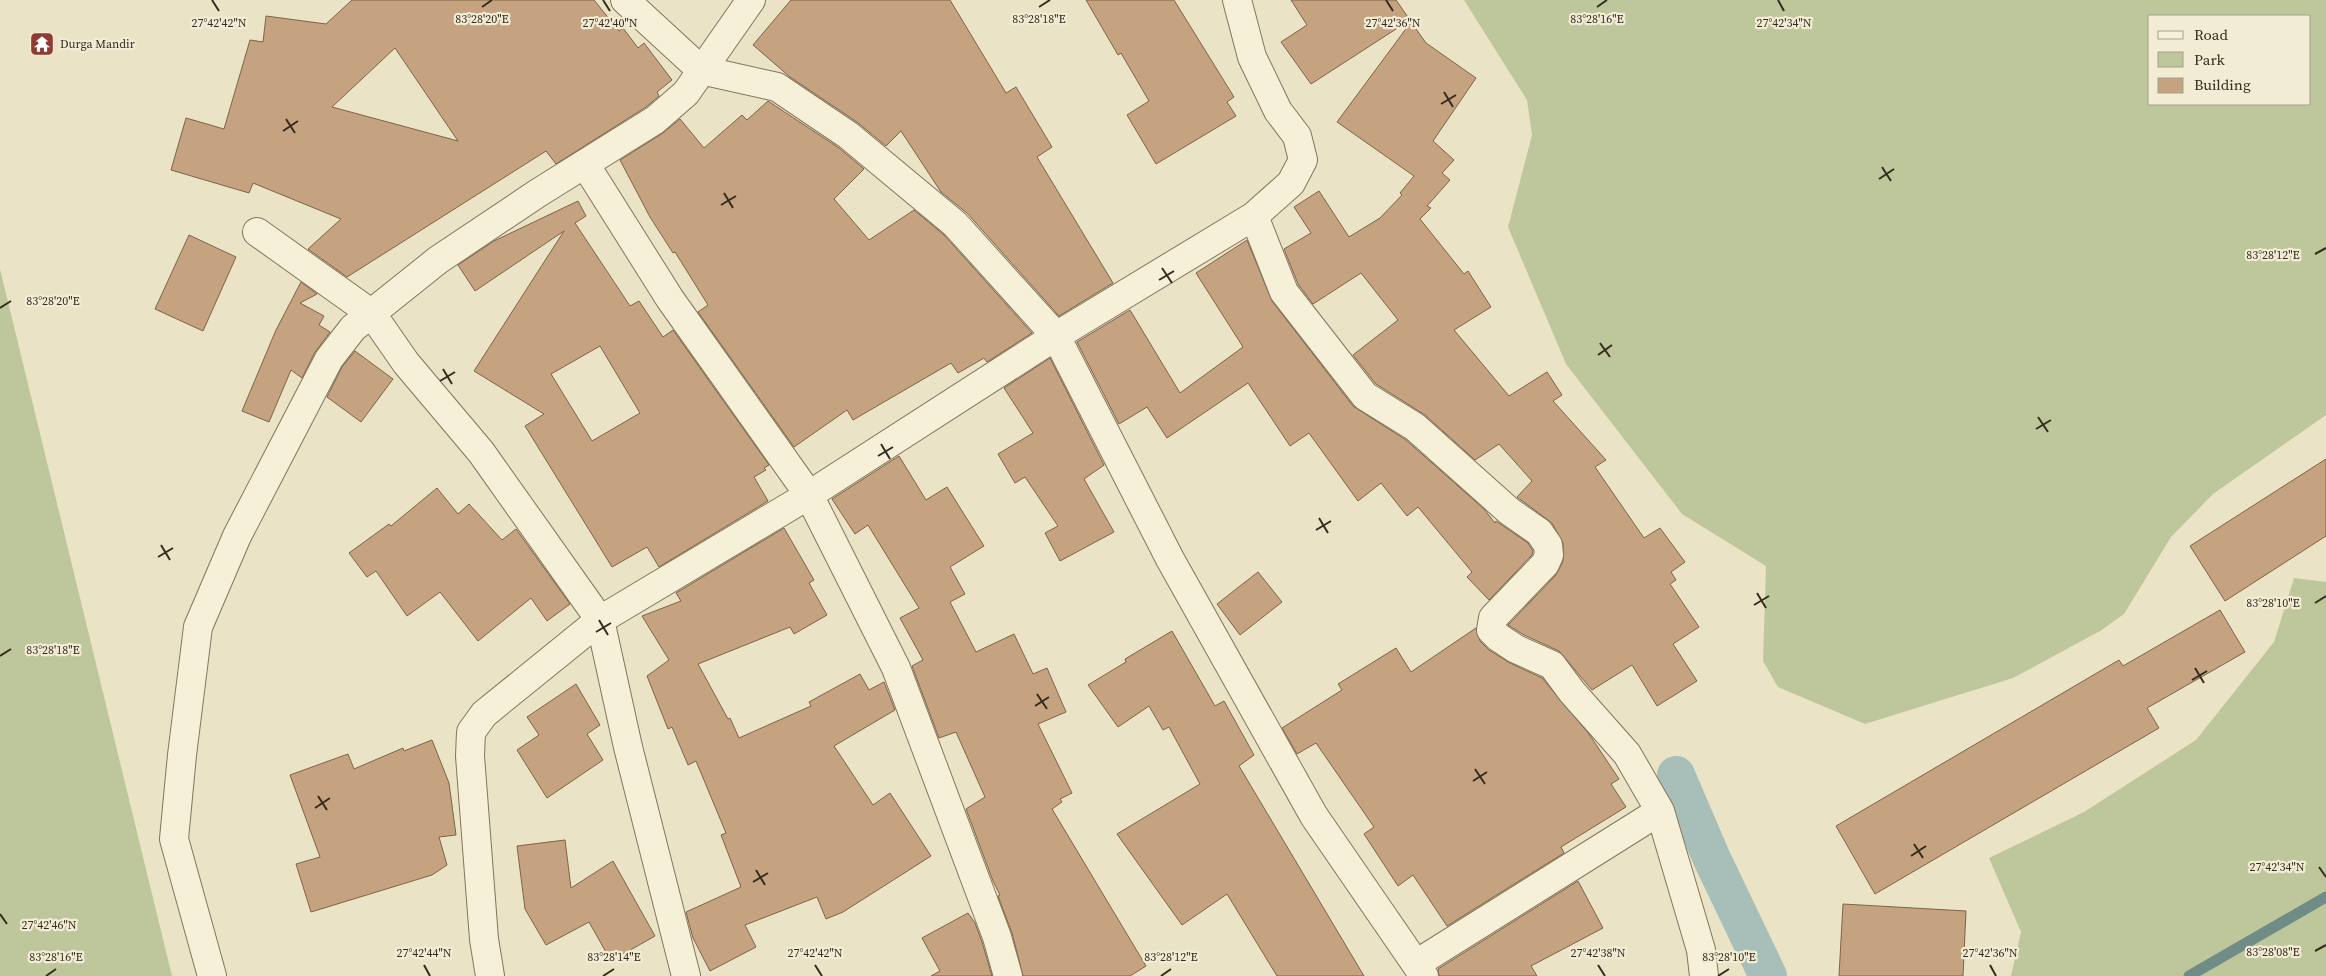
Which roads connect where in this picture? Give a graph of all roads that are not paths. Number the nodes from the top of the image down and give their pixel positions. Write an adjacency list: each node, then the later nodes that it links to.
1 (625, 0): 4 (street)
2 (751, 0): 4 (street)
3 (1237, 0): 6 (street)
4 (701, 70): 5 (street); 9 (street)
5 (586, 164): 8 (street); 10 (street)
6 (1254, 216): 9 (street); 12 (street)
7 (257, 232): 8 (street)
8 (372, 314): 11 (street); 14 (street)
9 (1056, 336): 10 (street); 13 (street)
10 (809, 495): 11 (street); 17 (street)
11 (600, 620): 15 (street); 16 (street)
12 (1660, 811): 13 (street); 18 (street)
13 (1420, 970)
14 (212, 976)
15 (490, 976)
16 (686, 976)
17 (1008, 976)
18 (1704, 976)

